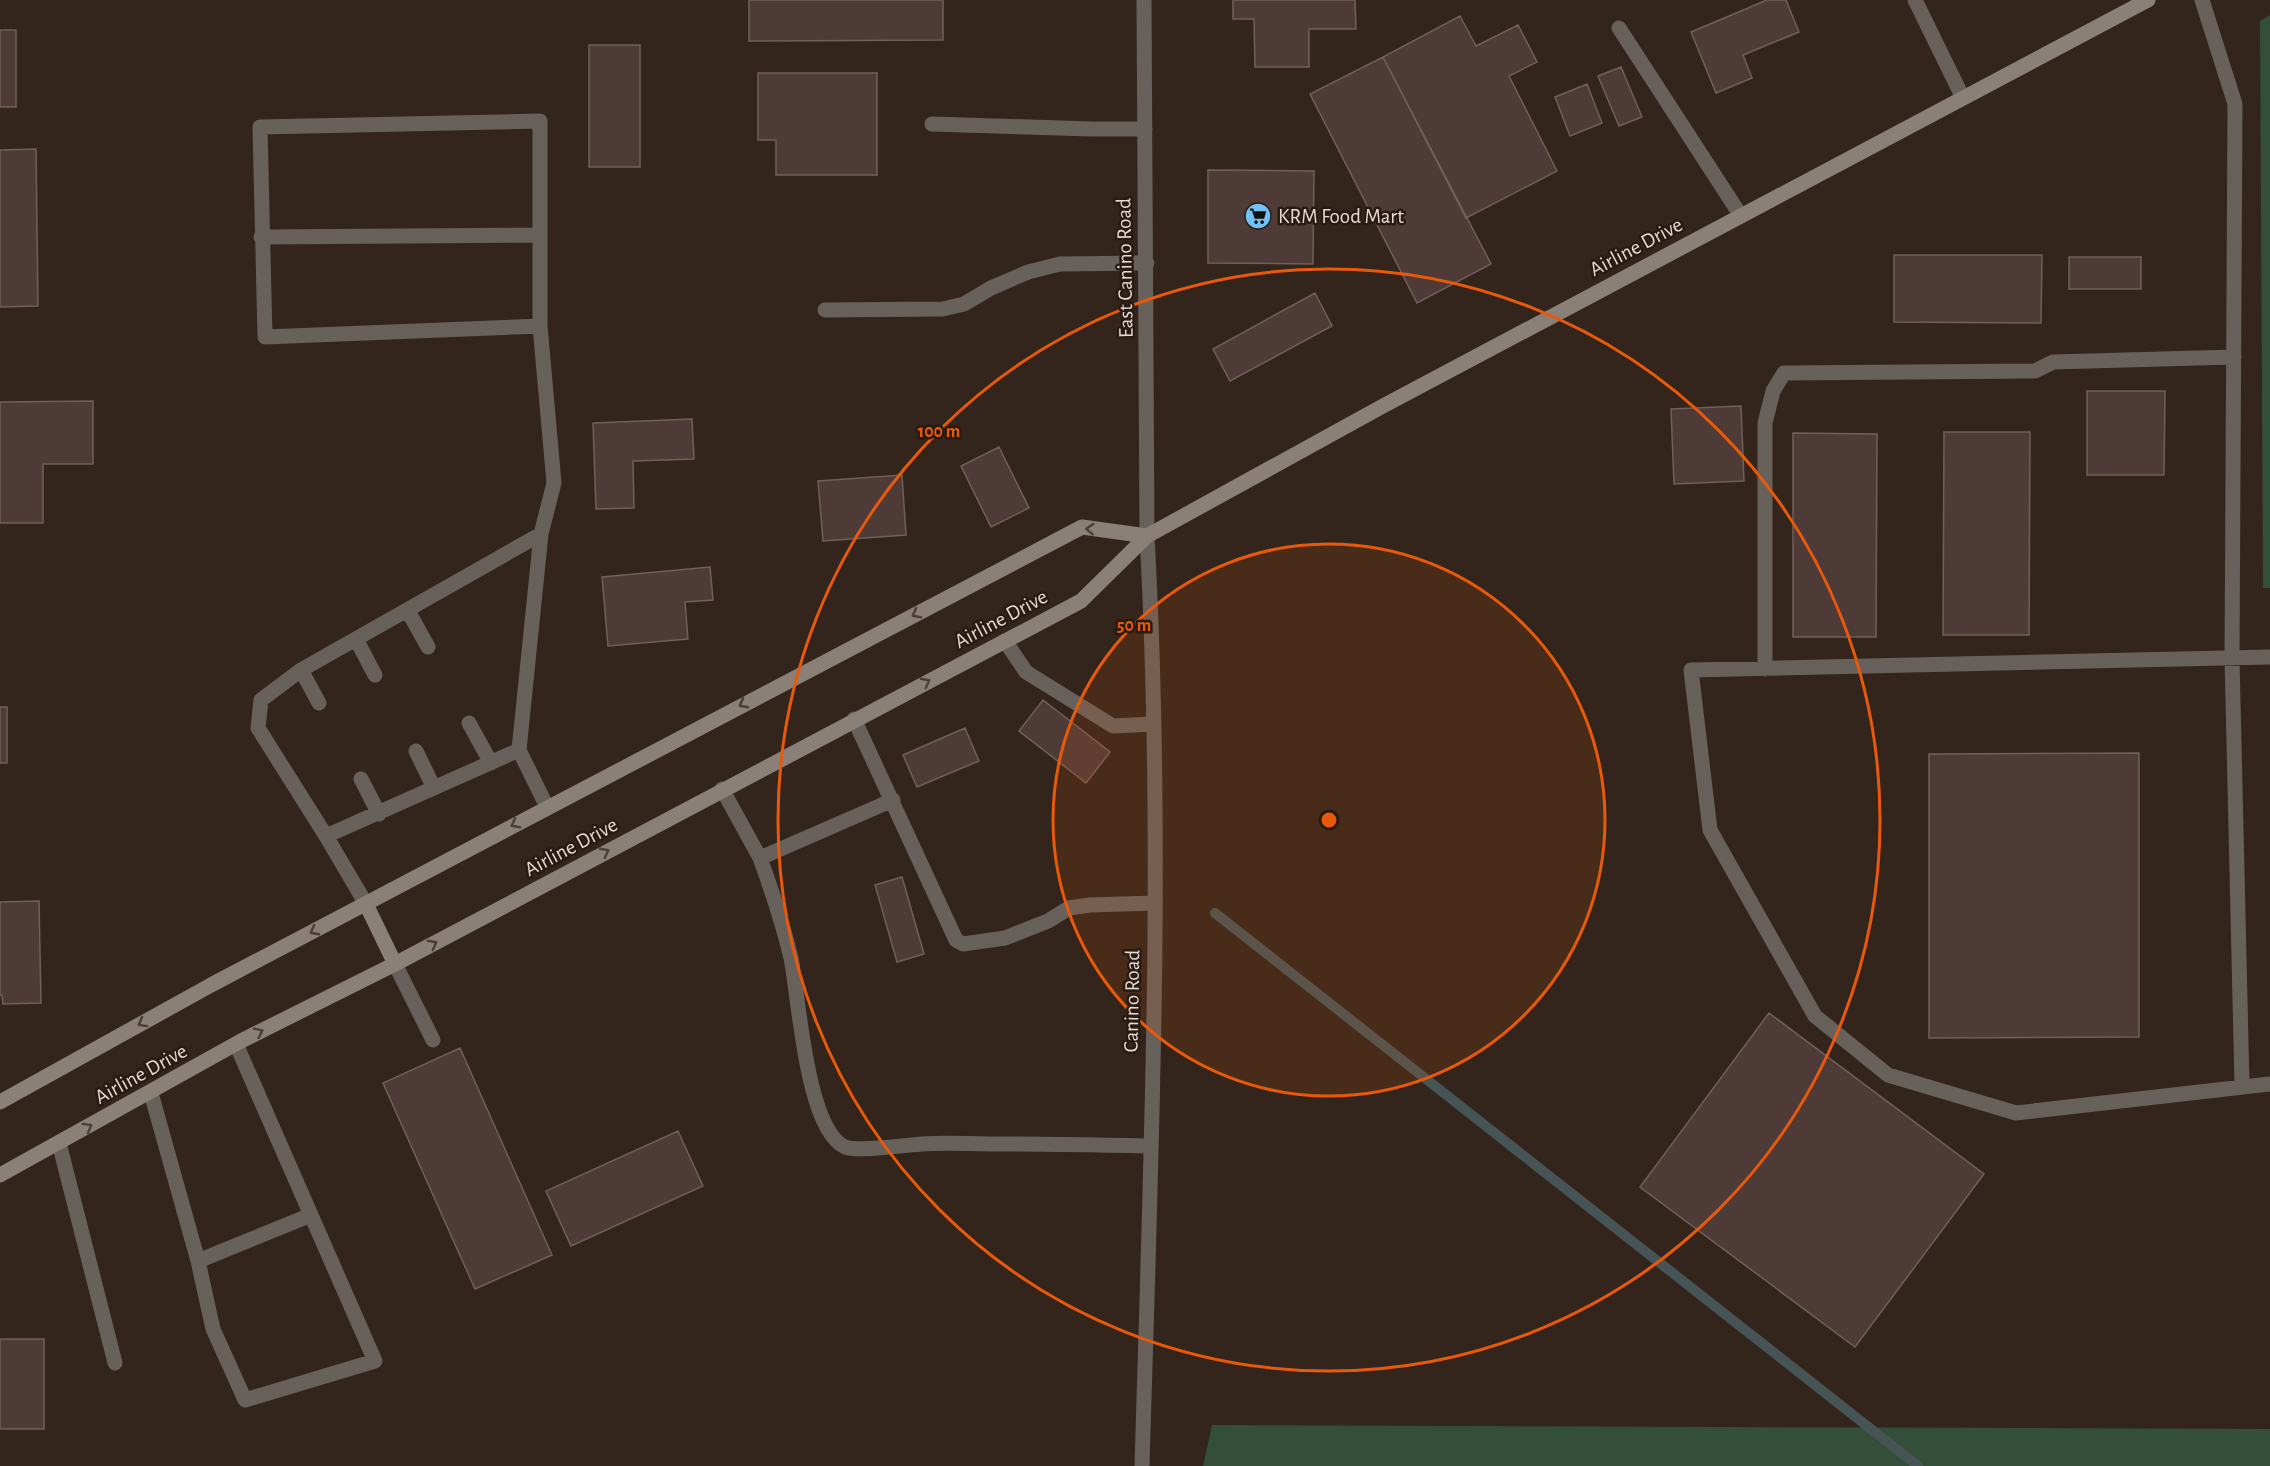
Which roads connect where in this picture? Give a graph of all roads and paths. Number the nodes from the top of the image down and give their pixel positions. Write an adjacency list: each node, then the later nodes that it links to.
1 (1144, 0): 8 (street, East Canino Road)
2 (1915, 0): 6 (street)
3 (2148, 0): 6 (main road, Airline Drive)
4 (2202, 0): 15 (street)
5 (1619, 28): 9 (street)
6 (1963, 98): 9 (main road, Airline Drive)
7 (932, 124): 8 (street)
8 (1145, 129): 12 (street, East Canino Road)
9 (1741, 216): 17 (main road, Airline Drive)
10 (540, 235): 11 (street); 11 (street); 14 (street)
11 (261, 237): 14 (street)
12 (1147, 263): 13 (street); 17 (street, East Canino Road)
13 (825, 310)
14 (540, 326): 16 (street)
15 (2234, 357): 23 (street); 24 (street)
16 (541, 534): 18 (street); 31 (street)
17 (1147, 536): 20 (main road, Airline Drive); 30 (street, Canino Road); 38 (main road, Airline Drive, one-way to 38)
18 (408, 611): 19 (street); 21 (street)
19 (356, 639): 25 (street); 26 (street)
20 (1005, 640): 28 (main road, Airline Drive, one-way to 20); 30 (street)
21 (428, 647)
22 (2270, 657): 23 (street)
23 (2232, 658): 24 (street); 48 (street)
24 (1765, 669): 48 (street)
25 (301, 670): 27 (street); 40 (street)
26 (375, 675)
27 (319, 703)
28 (854, 719): 36 (main road, Airline Drive); 37 (street)
29 (469, 723): 33 (street)
30 (1153, 724): 42 (street, Canino Road)
31 (519, 750): 33 (street); 38 (street)
32 (416, 751): 35 (street)
33 (491, 763): 35 (street)
34 (361, 779): 39 (street)
35 (435, 788): 39 (street)
36 (722, 789): 41 (street); 44 (main road, Airline Drive, one-way to 36)
37 (893, 800): 41 (street); 42 (street)
38 (547, 807): 43 (main road, Airline Drive, one-way to 43)
39 (380, 814): 40 (street)
40 (326, 836): 43 (street)
41 (760, 858): 52 (street)
42 (1155, 903): 52 (street, Canino Road)
43 (366, 904): 44 (main road); 50 (main road, Airline Drive, one-way to 50)
44 (395, 964): 45 (street); 46 (main road, Airline Drive, one-way to 44)
45 (433, 1040)
46 (236, 1044): 49 (main road, Airline Drive); 54 (street)
47 (2270, 1084): 48 (street)
48 (2242, 1085)
49 (151, 1093): 51 (main road, Airline Drive, one-way to 49); 55 (street)
50 (0, 1102)
51 (58, 1143): 53 (main road, Airline Drive); 56 (street)
52 (1150, 1146): 57 (street, Canino Road)
53 (0, 1175)
54 (311, 1215): 55 (street); 55 (street)
55 (198, 1261)
56 (115, 1363)
57 (1142, 1466)

